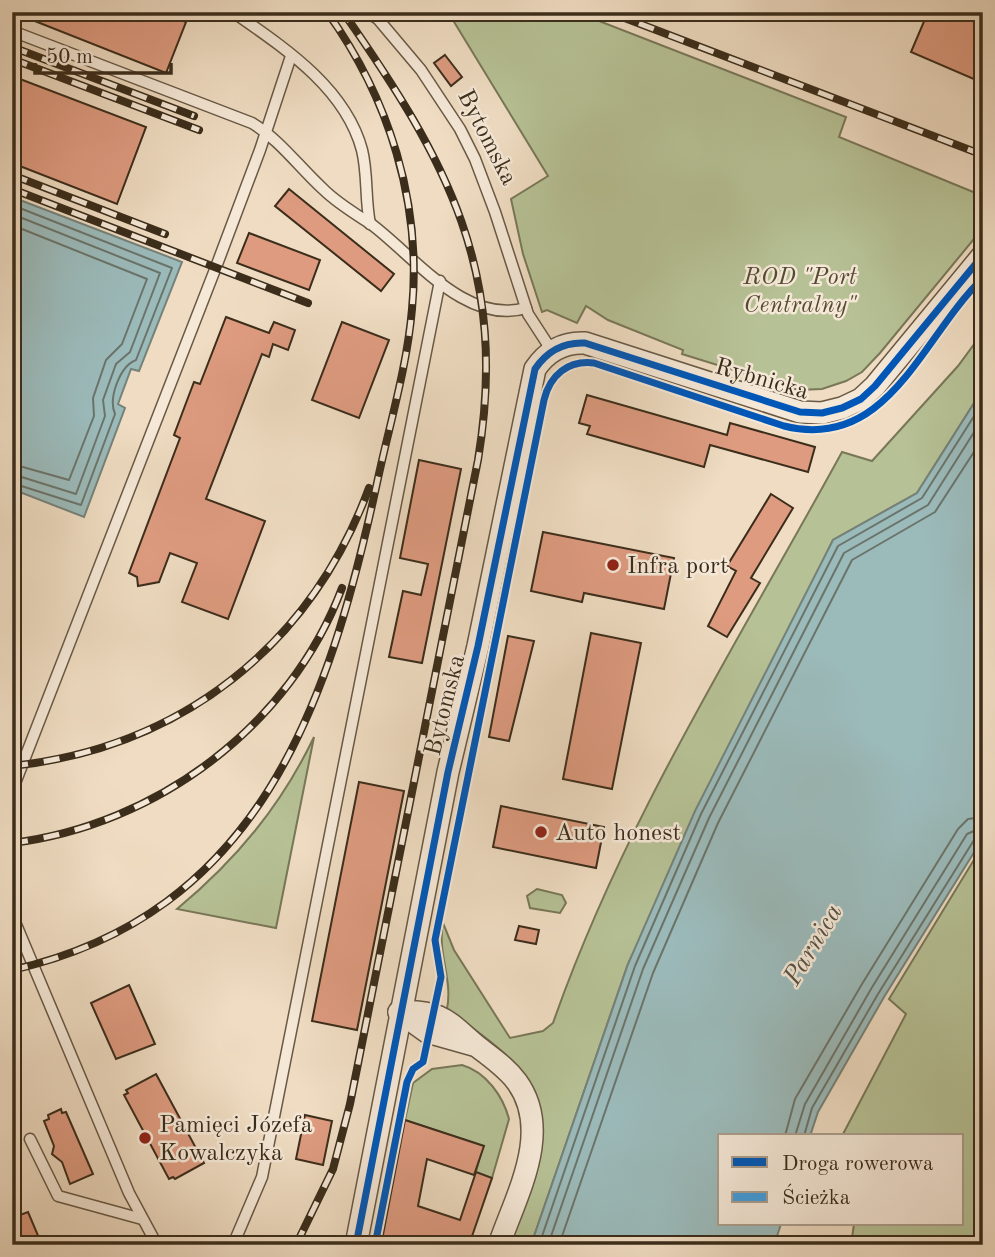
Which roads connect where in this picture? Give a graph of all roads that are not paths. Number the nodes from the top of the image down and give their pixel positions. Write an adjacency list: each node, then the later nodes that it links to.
1 (233, 12): 4 (lane)
2 (367, 12): 9 (lane, Bytomska)
3 (12, 31): 5 (lane)
4 (291, 56): 5 (lane); 6 (lane)
5 (267, 131): 6 (lane); 11 (lane)
6 (370, 224): 8 (lane)
7 (983, 255): 10 (street, Rybnicka)
8 (440, 281): 9 (lane); 17 (lane)
9 (526, 308): 10 (lane, Bytomska)
10 (552, 351): 13 (street, Bytomska)
11 (12, 791)
12 (12, 915): 15 (lane)
13 (399, 1012): 18 (street, Bytomska); 19 (street)
14 (30, 1139): 15 (lane)
15 (142, 1219): 16 (lane)
16 (157, 1245)
17 (233, 1245)
18 (356, 1245)
19 (499, 1245)

